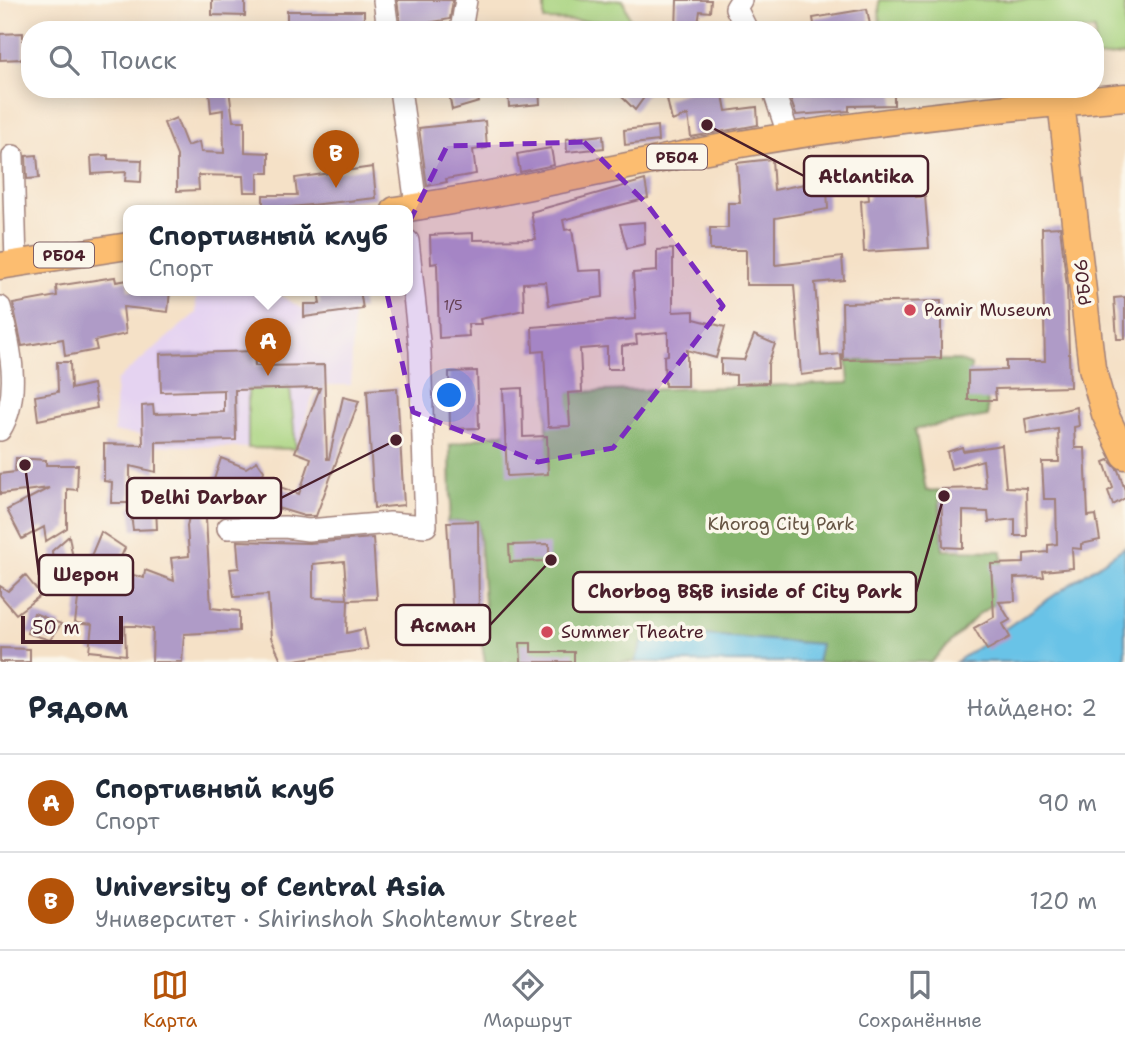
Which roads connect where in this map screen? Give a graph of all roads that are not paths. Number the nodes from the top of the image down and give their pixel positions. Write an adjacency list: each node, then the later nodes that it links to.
1 (384, 0): 4 (street)
2 (466, 0): 5 (street)
3 (741, 0): 6 (street)
4 (387, 21)
5 (462, 21)
6 (742, 21)
7 (1125, 97): 10 (main road, РБ04)
8 (400, 98): 13 (street)
9 (776, 98): 11 (street)
10 (1061, 102): 11 (main road, РБ04); 20 (main road, РБ06 / РБ06)
11 (789, 137): 14 (main road, РБ04)
12 (13, 156): 16 (street)
13 (405, 205)
14 (413, 207)
15 (123, 247): 16 (main road, РБ04)
16 (8, 264)
17 (413, 287): 21 (street)
18 (0, 307): 19 (street)
19 (0, 430)
20 (1125, 456)
21 (228, 528)

